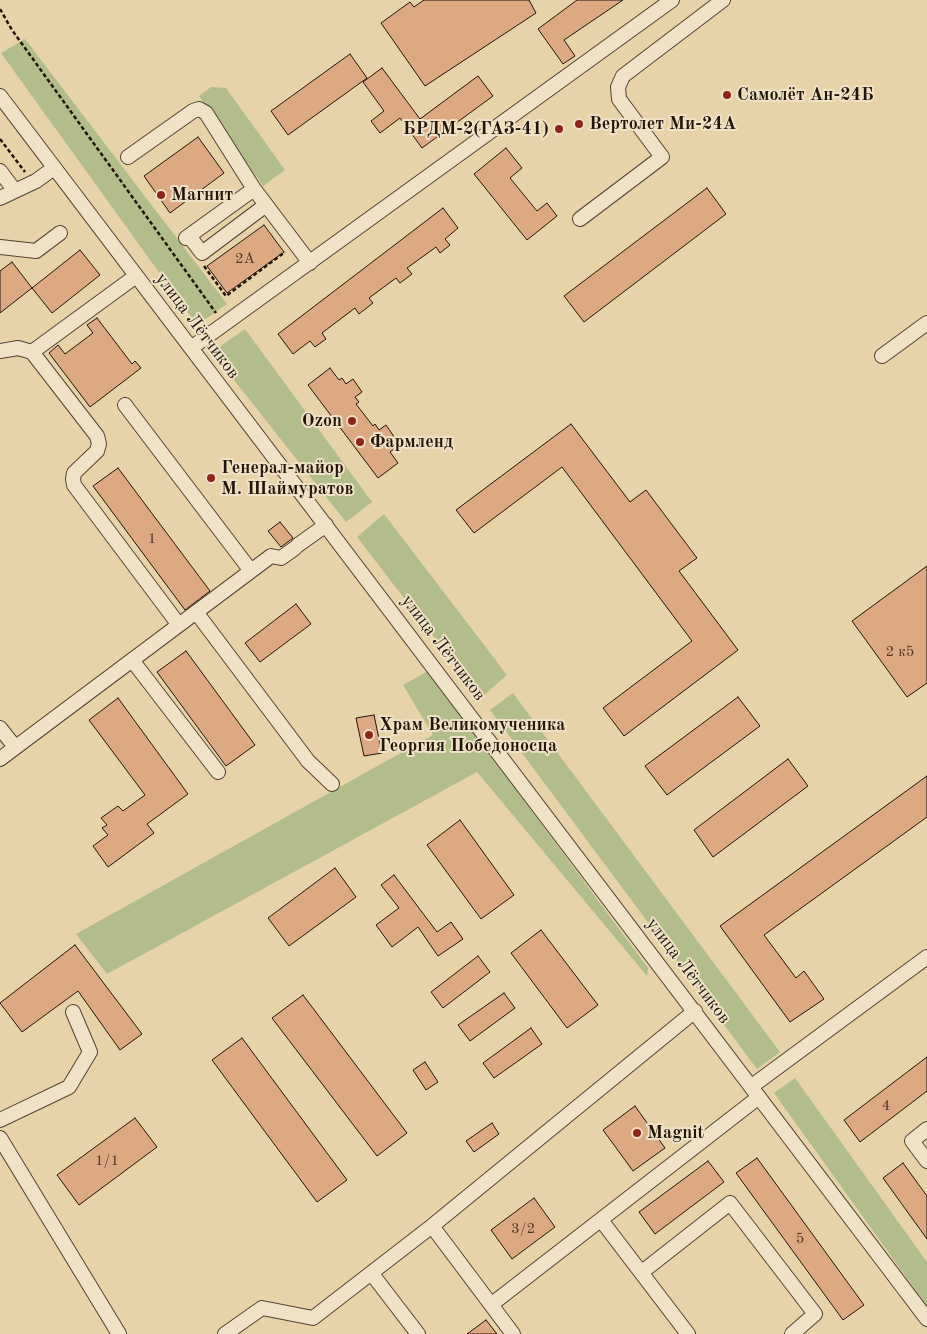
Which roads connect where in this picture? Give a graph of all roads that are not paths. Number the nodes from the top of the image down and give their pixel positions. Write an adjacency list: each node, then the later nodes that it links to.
1 (672, 0): 14 (street)
2 (723, 0): 11 (street)
3 (0, 96): 5 (street, улица Лётчиков)
4 (128, 158): 7 (street)
5 (54, 168): 8 (street); 15 (street, улица Лётчиков)
6 (0, 171): 8 (street)
7 (254, 188): 10 (street); 10 (street)
8 (15, 191): 9 (street)
9 (0, 198)
10 (266, 205): 14 (street)
11 (580, 219)
12 (60, 233): 13 (street)
13 (0, 247)
14 (310, 263): 17 (street)
15 (136, 276): 17 (street, улица Лётчиков); 19 (street)
16 (927, 323): 20 (street)
17 (191, 348): 22 (street, улица Лётчиков)
18 (0, 352): 19 (street)
19 (32, 352): 25 (street)
20 (882, 356)
21 (125, 405): 23 (street)
22 (326, 525): 23 (street); 34 (street, улица Лётчиков)
23 (251, 571): 24 (street)
24 (196, 612): 25 (street); 31 (street)
25 (179, 625): 26 (street)
26 (132, 660): 28 (street); 30 (street)
27 (0, 728): 28 (street)
28 (15, 748): 29 (street)
29 (0, 758)
30 (218, 772)
31 (332, 784)
32 (927, 958): 35 (street)
33 (73, 1012): 36 (street)
34 (695, 1012): 35 (street, улица Лётчиков); 41 (street)
35 (756, 1092): 40 (street); 45 (street, улица Лётчиков)
36 (0, 1120)
37 (927, 1129): 39 (street)
38 (0, 1138): 46 (street)
39 (927, 1161)
40 (601, 1220): 42 (street); 44 (street)
41 (432, 1226): 43 (street); 44 (street)
42 (642, 1272): 50 (street); 51 (street)
43 (372, 1274): 47 (street); 48 (street)
44 (492, 1304): 49 (street)
45 (927, 1319)
46 (118, 1334)
47 (225, 1334)
48 (418, 1334)
49 (513, 1334)
50 (688, 1334)
51 (792, 1334)

